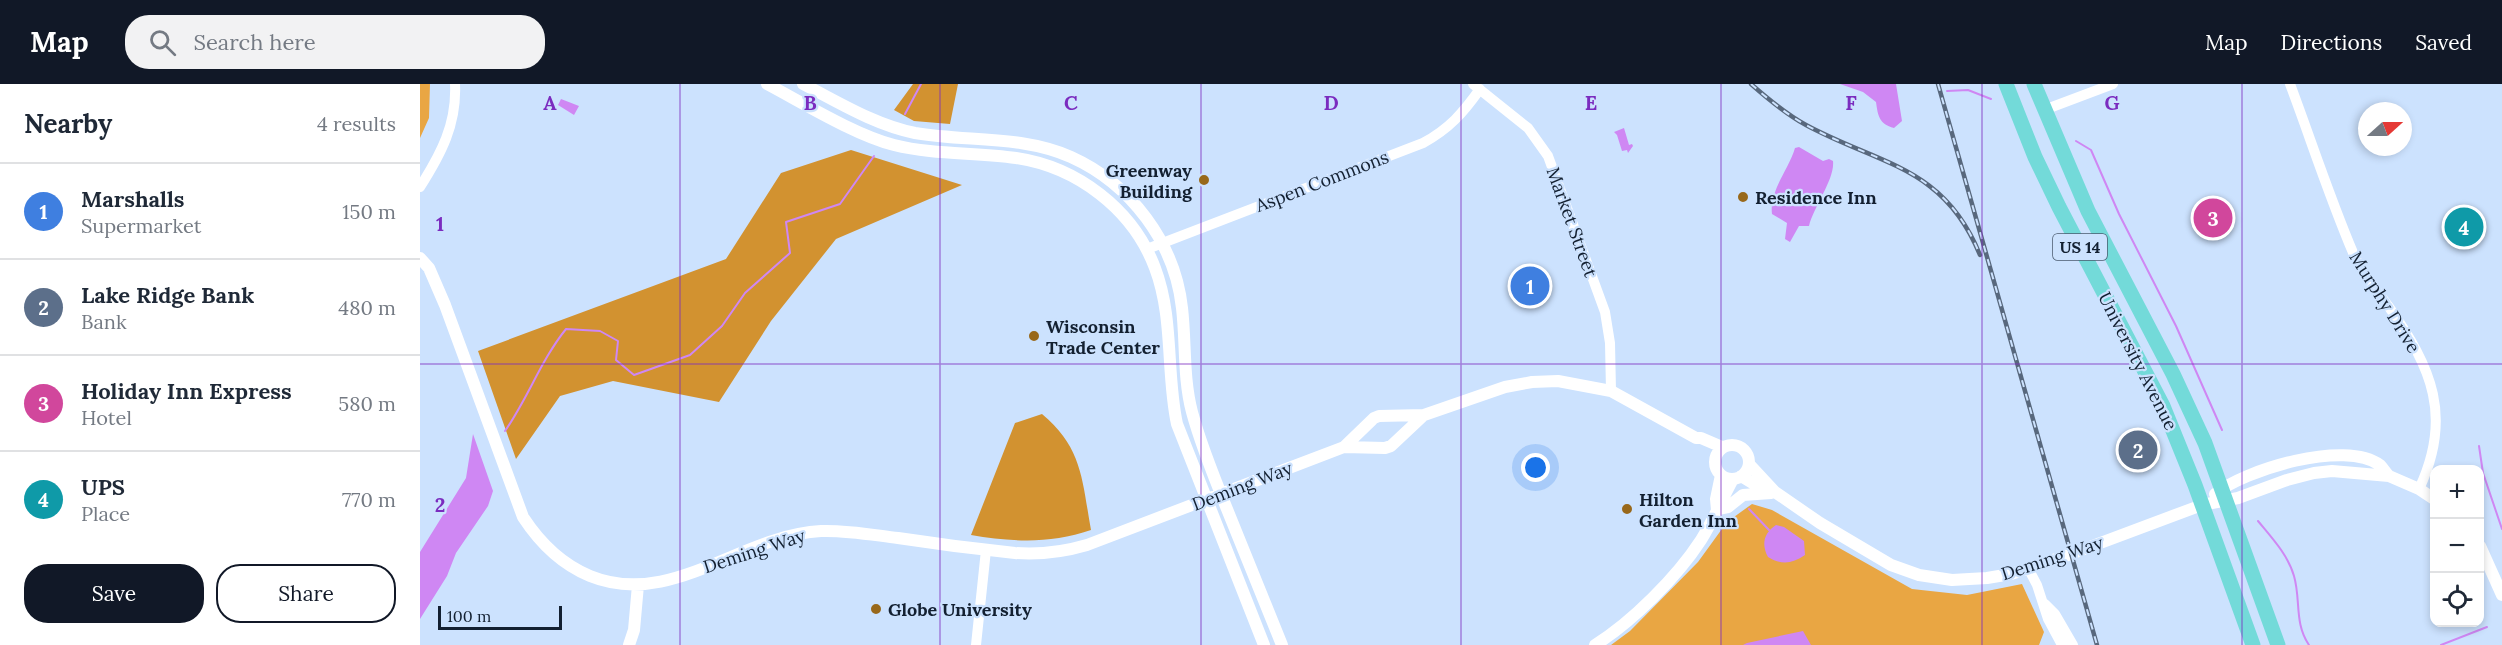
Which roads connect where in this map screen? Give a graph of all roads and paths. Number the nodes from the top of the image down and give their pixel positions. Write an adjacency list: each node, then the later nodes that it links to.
1 (455, 84): 10 (street)
2 (767, 84): 12 (street)
3 (803, 84): 11 (street)
4 (2006, 84): 29 (main road, University Avenue / US 14)
5 (2034, 84): 9 (main road, University Avenue / US 14)
6 (2113, 84): 9 (street)
7 (2290, 84): 23 (street, Murphy Drive)
8 (1477, 86): 11 (street, Aspen Commons); 14 (street, Market Street)
9 (2044, 110): 26 (main road, University Avenue / US 14)
10 (420, 187)
11 (1162, 242): 12 (street, Aspen Commons); 25 (street)
12 (1147, 249): 28 (street)
13 (420, 258): 34 (street, Deming Way)
14 (1611, 391): 15 (street, Deming Way); 16 (street, Deming Way)
15 (1424, 415): 17 (street, Deming Way); 17 (street, Deming Way)
16 (1696, 438): 18 (street, Deming Way); 19 (street, Deming Way)
17 (1344, 447): 25 (street, Deming Way)
18 (1722, 447): 19 (street); 20 (street)
19 (1715, 459): 21 (street)
20 (1749, 464): 22 (street); 24 (street, Deming Way)
21 (1720, 475): 22 (street); 30 (street)
22 (1737, 478): 24 (street, Deming Way); 30 (street)
23 (2419, 489): 26 (street, Deming Way); 27 (street, Deming Way)
24 (1775, 492): 30 (street); 33 (street, Deming Way)
25 (1221, 494): 28 (street, Deming Way); 40 (street)
26 (2224, 494): 29 (street, Deming Way); 45 (main road, University Avenue / US 14)
27 (2430, 496)
28 (1206, 500): 31 (street, Deming Way); 39 (street)
29 (2202, 505): 33 (street, Deming Way); 44 (main road, University Avenue / US 14)
30 (1717, 510): 41 (street)
31 (986, 550): 34 (street, Deming Way); 38 (street)
32 (2484, 555): 35 (street)
33 (2028, 568): 36 (street)
34 (638, 585): 37 (street)
35 (2502, 595)
36 (2041, 599): 42 (street); 43 (street)
37 (629, 645)
38 (976, 645)
39 (1264, 645)
40 (1282, 645)
41 (1596, 645)
42 (2062, 645)
43 (2073, 645)
44 (2253, 645)
45 (2278, 645)

